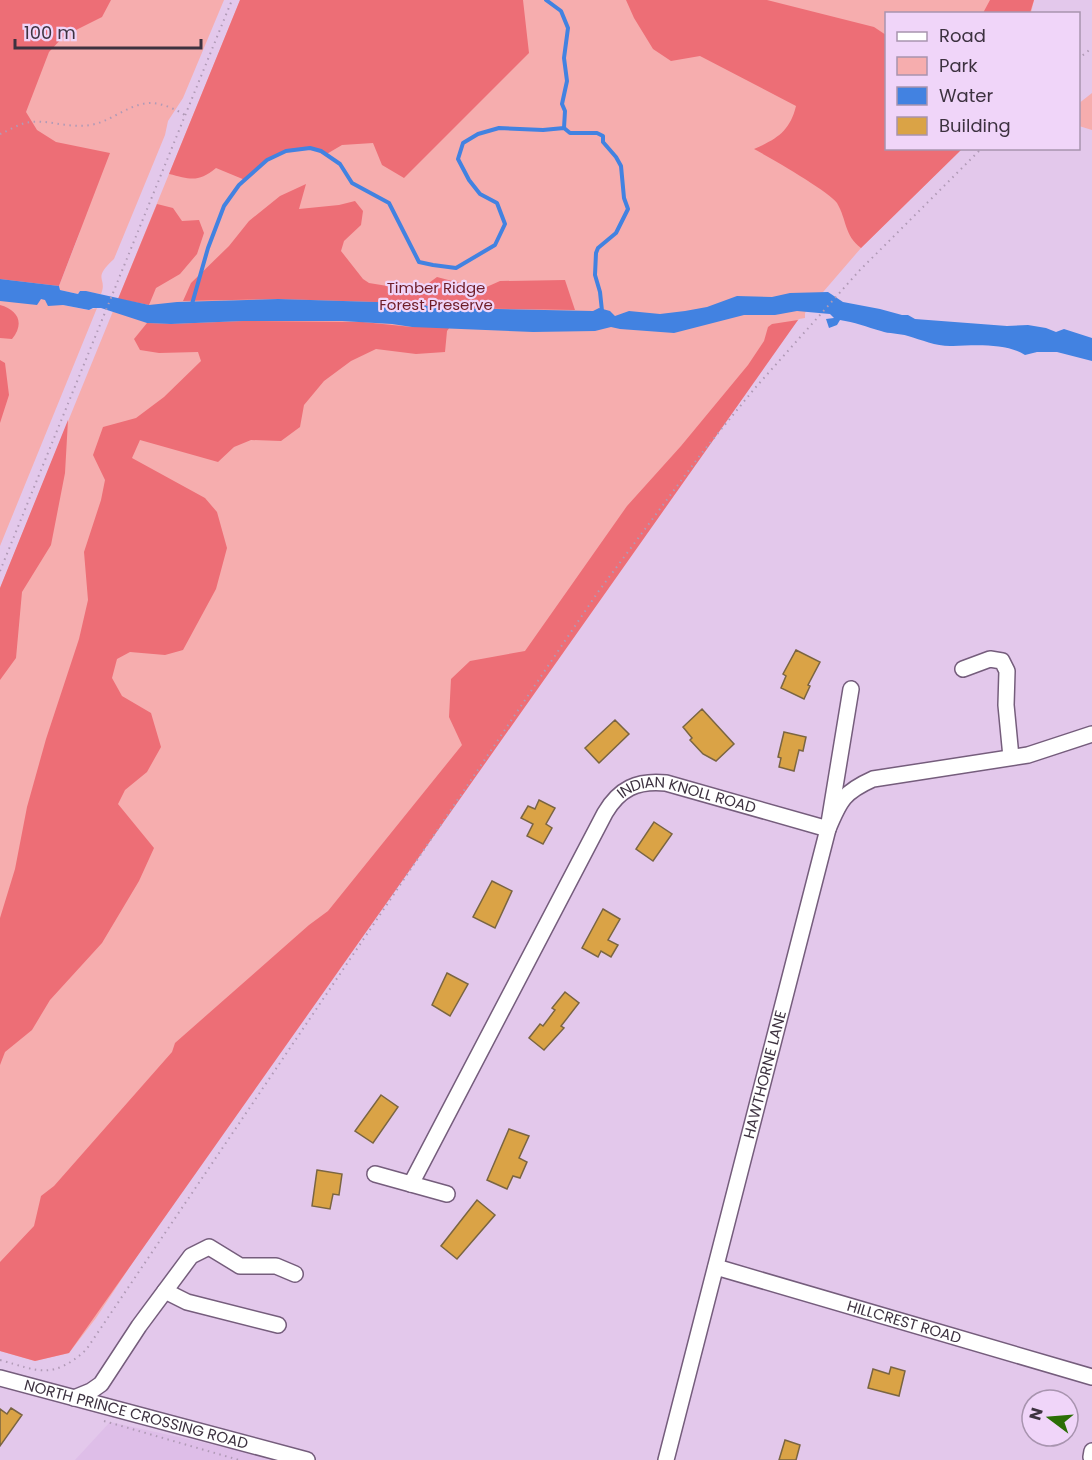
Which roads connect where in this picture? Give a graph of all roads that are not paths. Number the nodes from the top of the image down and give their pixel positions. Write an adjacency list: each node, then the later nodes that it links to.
1 (963, 669): 4 (street)
2 (851, 689): 5 (street, HAWTHORNE LANE)
3 (1092, 734): 4 (street)
4 (1011, 757): 5 (street)
5 (828, 829): 7 (street, INDIAN KNOLL ROAD); 9 (street, HAWTHORNE LANE)
6 (375, 1174): 7 (street)
7 (411, 1184): 8 (street)
8 (447, 1194)
9 (716, 1267): 13 (street, HILLCREST ROAD); 17 (street, HAWTHORNE LANE)
10 (295, 1274): 11 (street)
11 (165, 1292): 12 (street); 15 (street)
12 (278, 1325)
13 (1092, 1377)
14 (0, 1378): 15 (street, NORTH PRINCE CROSSING ROAD)
15 (74, 1398): 16 (street, NORTH PRINCE CROSSING ROAD)
16 (307, 1460)
17 (666, 1460)

